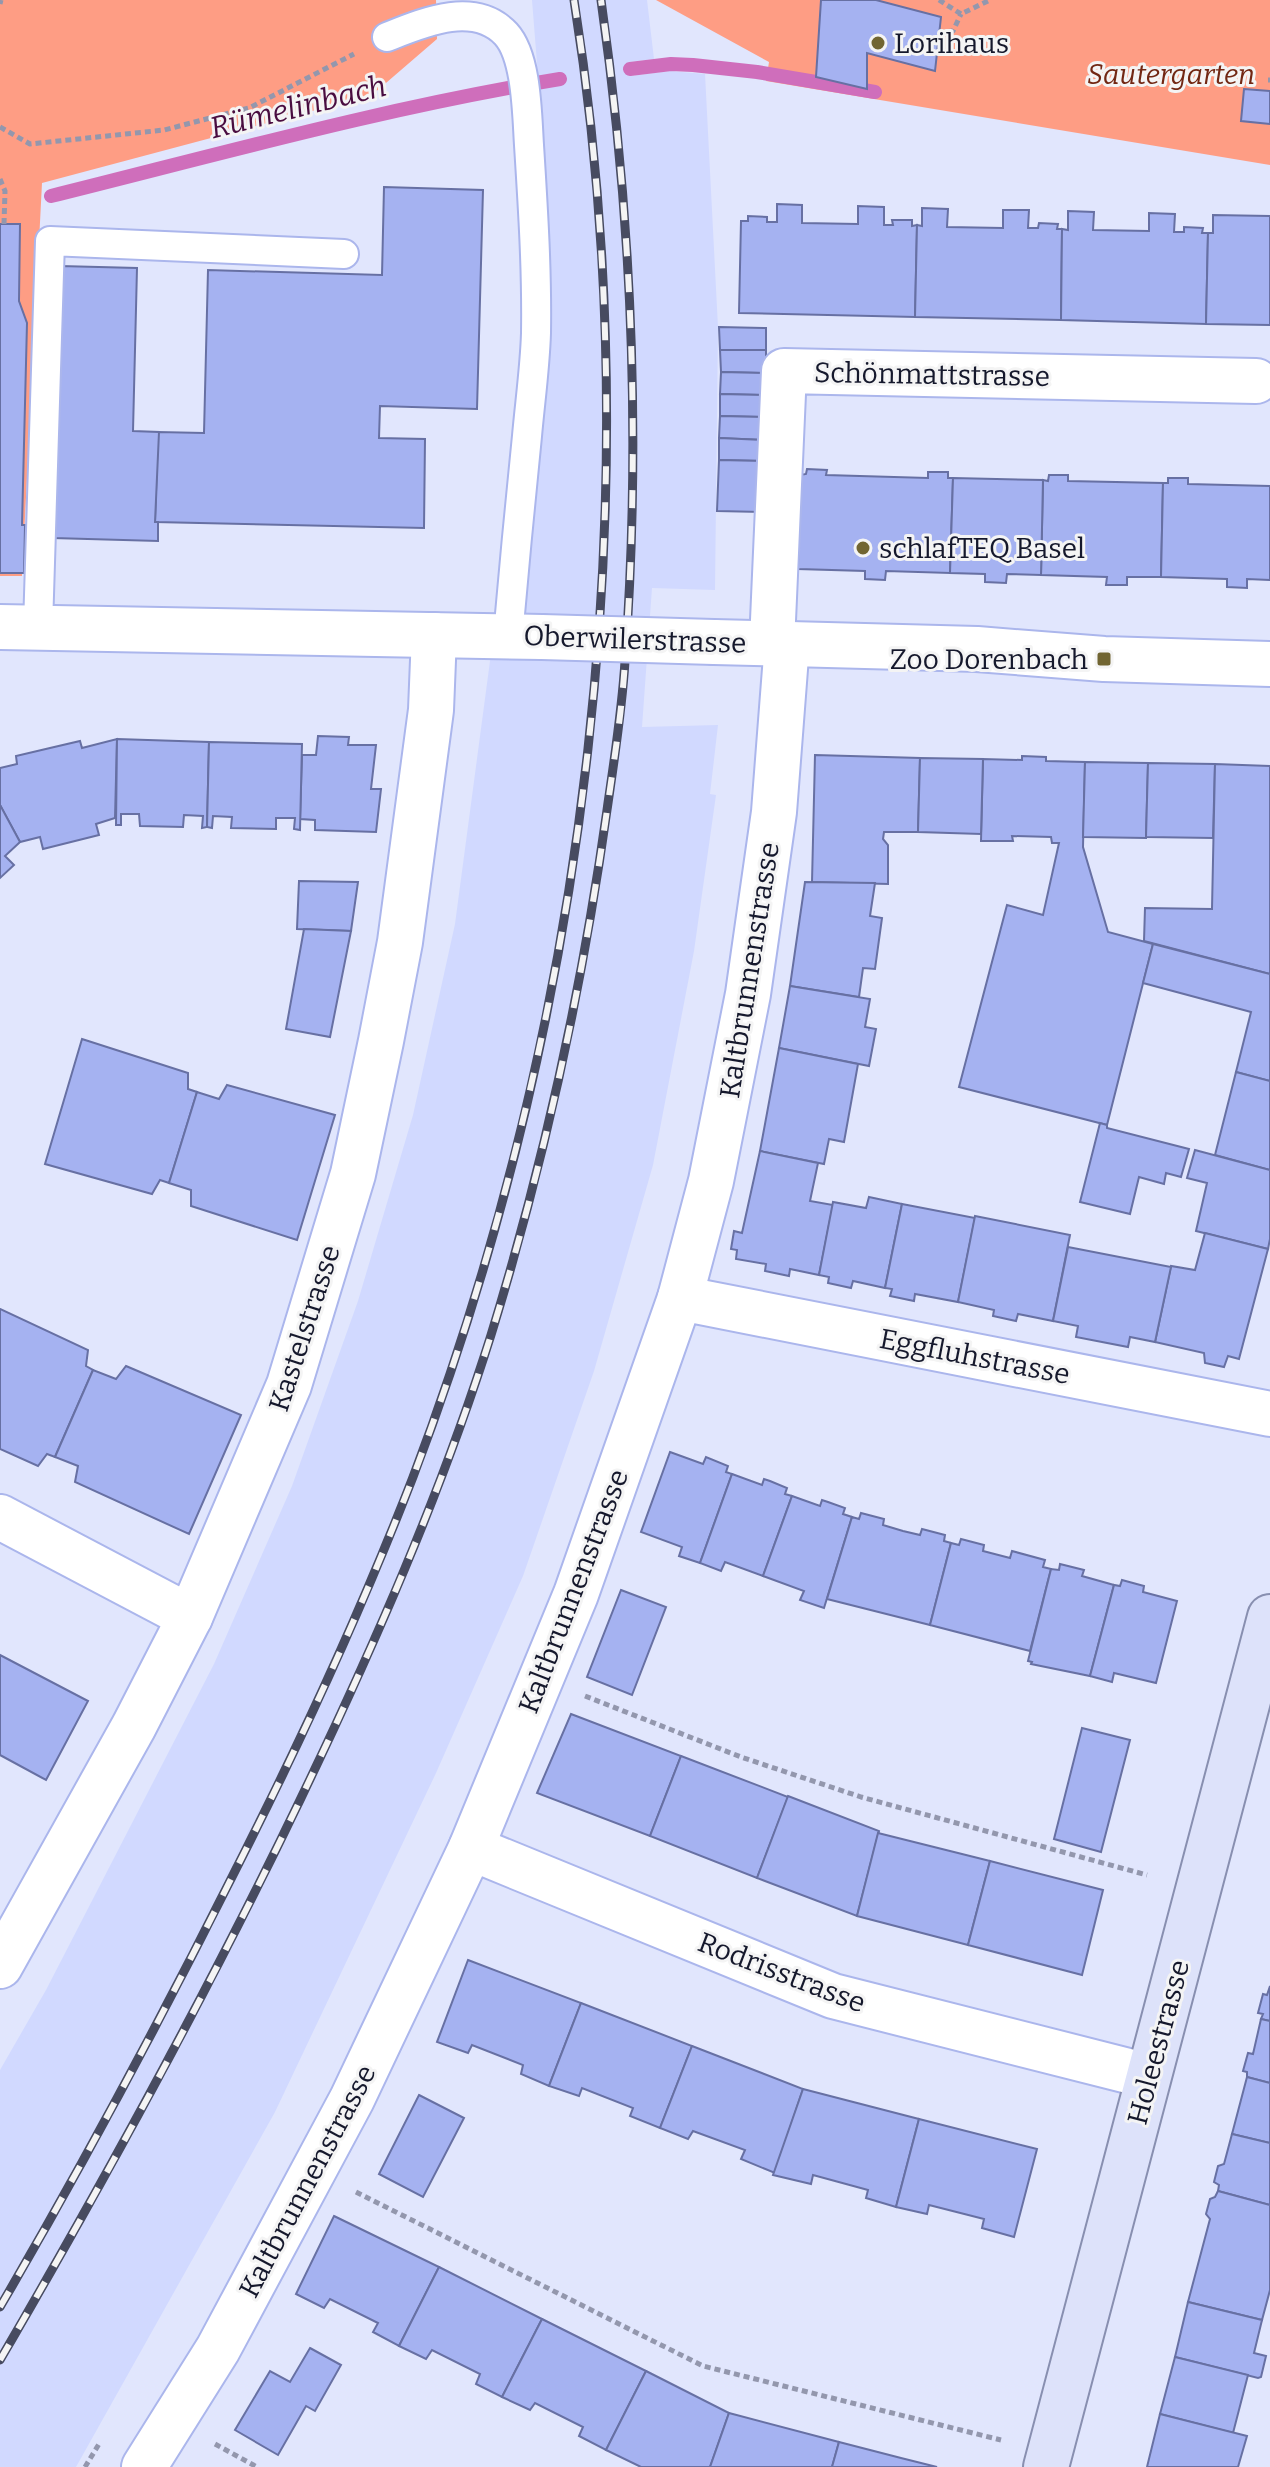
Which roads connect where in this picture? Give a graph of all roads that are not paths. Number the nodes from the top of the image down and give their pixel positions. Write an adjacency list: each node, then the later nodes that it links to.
1 (387, 37): 6 (lane)
2 (344, 254): 4 (lane)
3 (1256, 381): 7 (street, Schönmattstrasse)
4 (19, 627): 5 (street, Oberwilerstrasse)
5 (434, 635): 6 (street, Oberwilerstrasse); 12 (street, Kastelstrasse)
6 (525, 636): 7 (street, Oberwilerstrasse, bridge)
7 (779, 643): 8 (street, Oberwilerstrasse); 9 (street, Kaltbrunnenstrasse)
8 (1270, 664)
9 (680, 1298): 10 (street, Eggfluhstrasse); 14 (street, Kaltbrunnenstrasse)
10 (1270, 1414)
11 (0, 1517): 12 (street)
12 (190, 1617): 15 (street, Kastelstrasse)
13 (1270, 1617): 16 (main road, Holeestrasse)
14 (471, 1848): 16 (street, Rodrisstrasse); 17 (street, Kaltbrunnenstrasse)
15 (0, 1966)
16 (1148, 2076): 18 (main road, Holeestrasse)
17 (144, 2467)
18 (1046, 2467)

